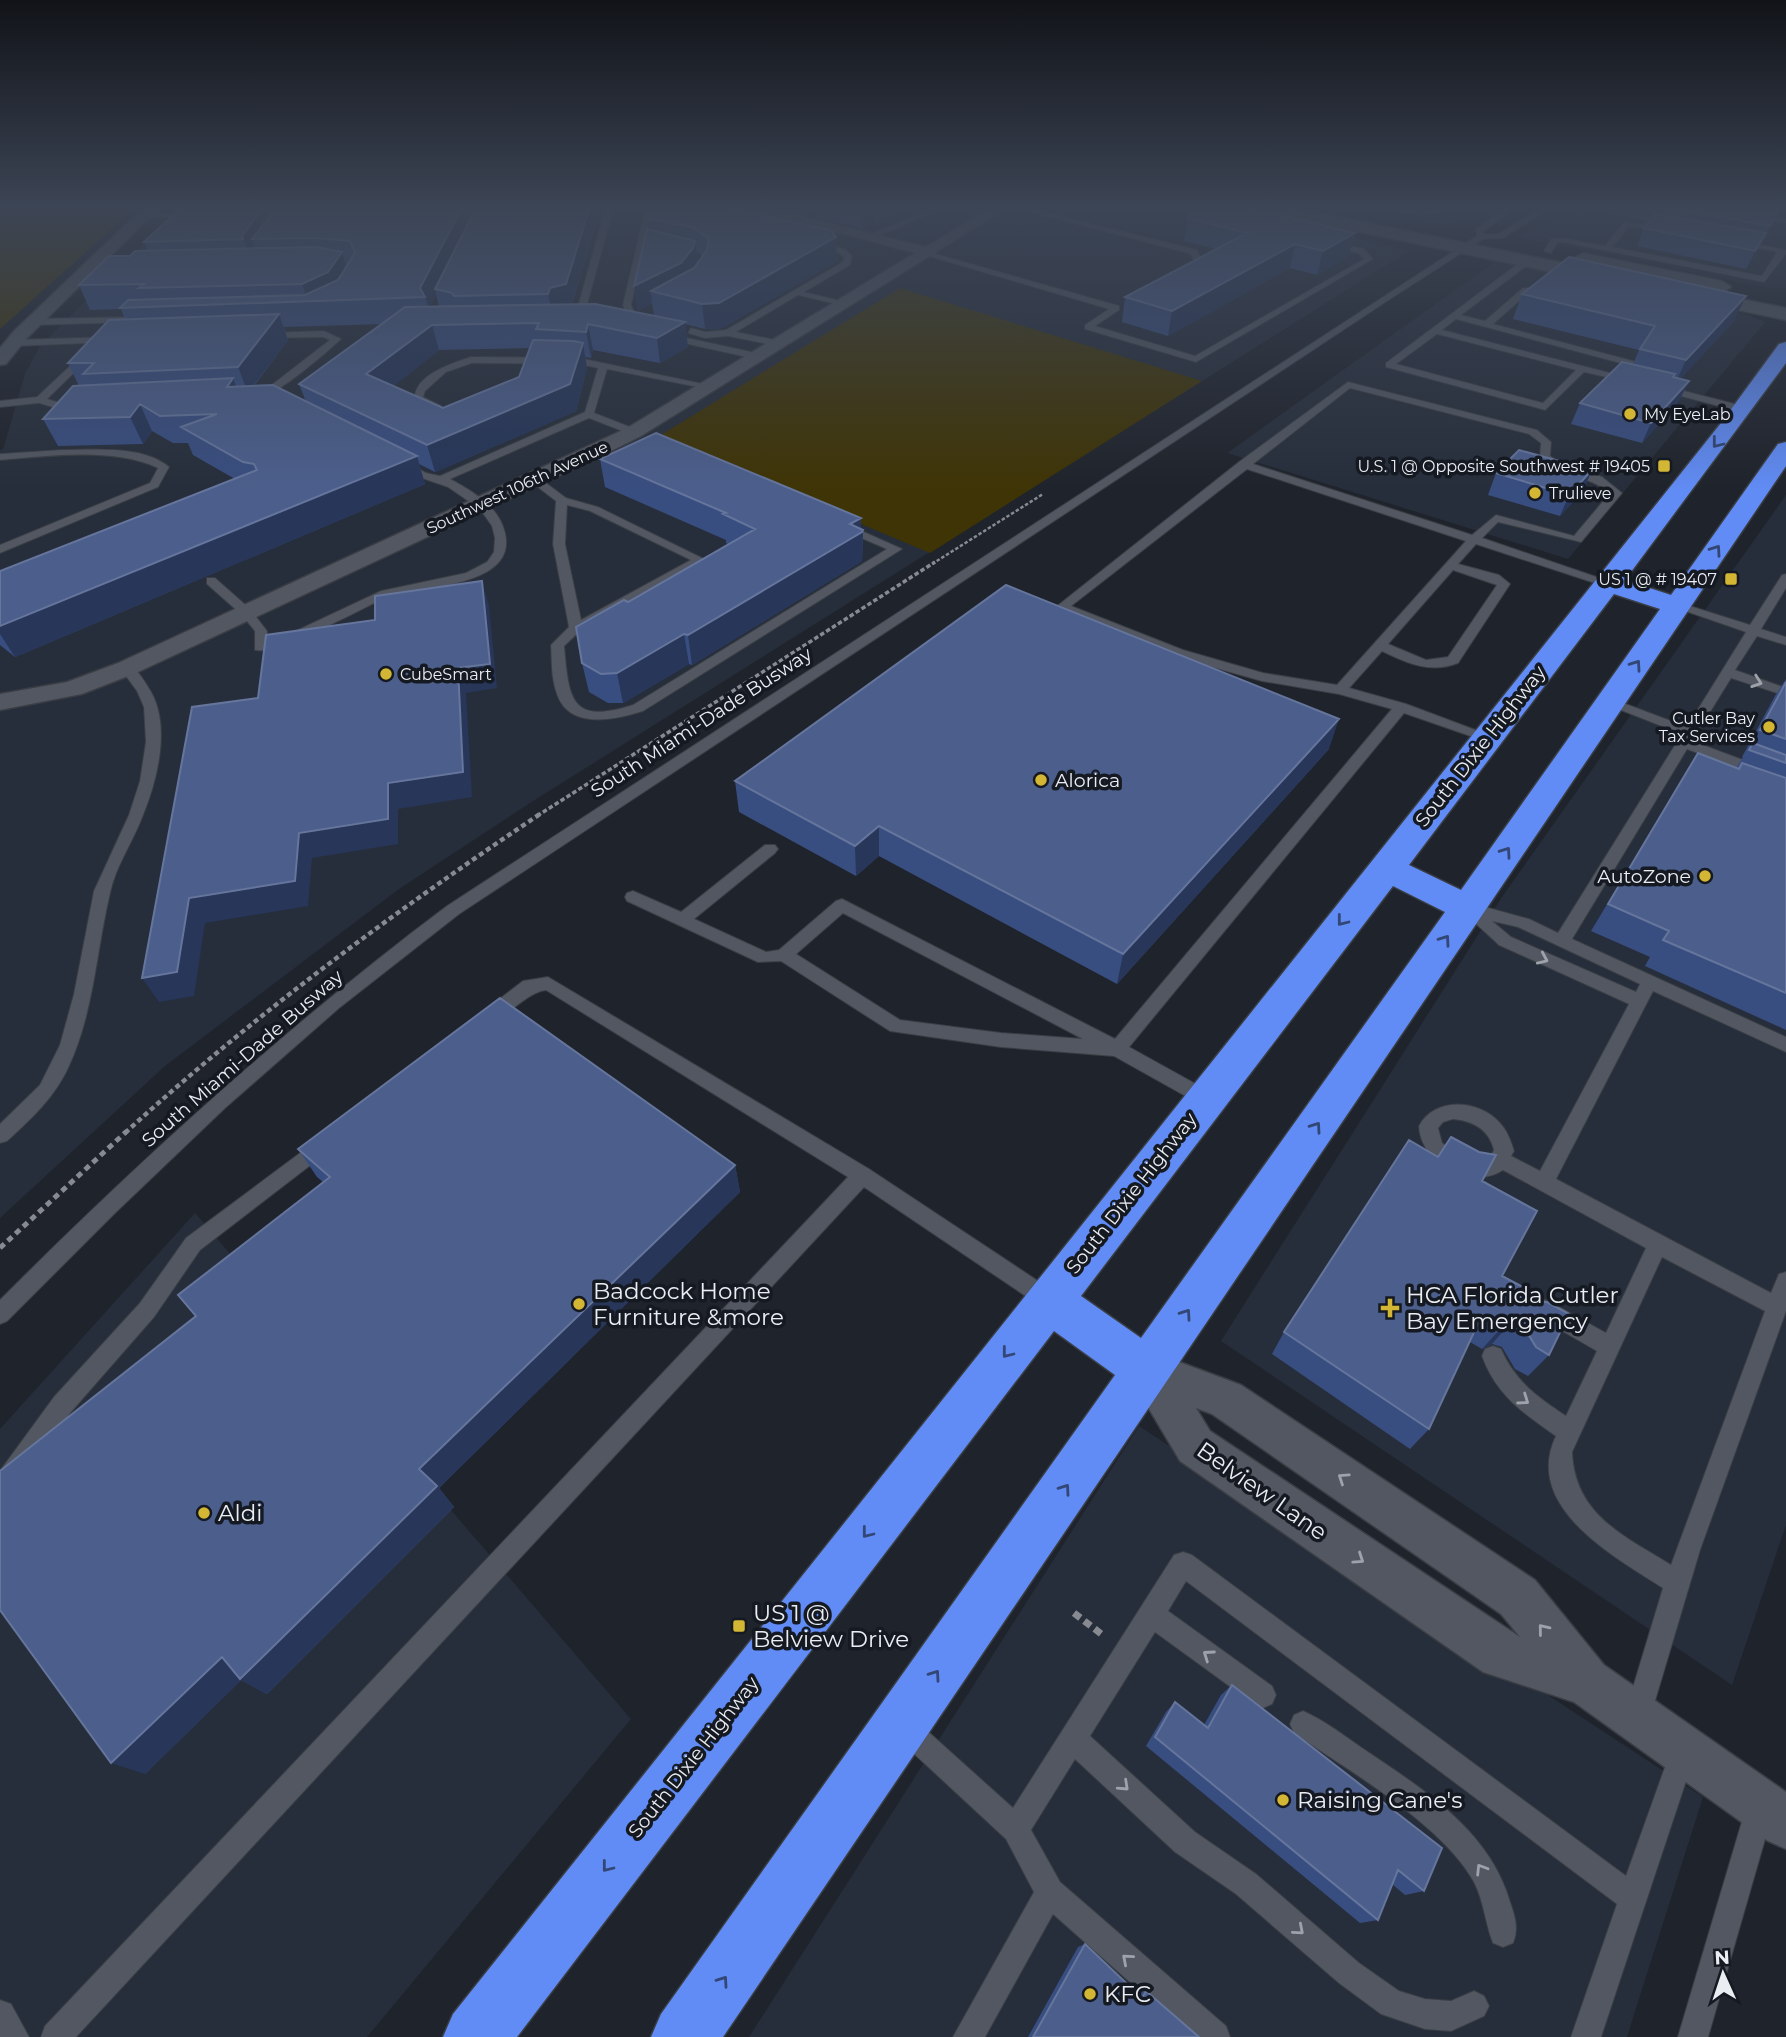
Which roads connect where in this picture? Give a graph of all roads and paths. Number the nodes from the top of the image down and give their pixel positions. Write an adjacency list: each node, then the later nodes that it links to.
1 (57, 301): 21 (street)
2 (584, 301): 23 (lane)
3 (628, 301): 19 (lane)
4 (781, 301): 27 (lane)
5 (831, 301): 14 (lane)
6 (847, 301): 14 (street, Southwest 106th Avenue)
7 (1092, 301): 16 (lane)
8 (1296, 301): 16 (lane)
9 (1383, 301): 107 (lane, South Miami-Dade Busway)
10 (1474, 301): 18 (lane)
11 (1519, 301): 25 (lane)
12 (1731, 301): 17 (street)
13 (1128, 302): 16 (lane)
14 (842, 304): 33 (street, Southwest 106th Avenue)
15 (654, 308): 19 (lane)
16 (1116, 308)
17 (1786, 314)
18 (1454, 316): 25 (lane); 26 (lane)
19 (635, 318): 22 (lane)
20 (144, 319): 21 (lane)
21 (33, 322): 32 (street)
22 (659, 323)
23 (586, 324)
24 (670, 326): 27 (lane)
25 (1494, 327): 34 (lane); 40 (lane)
26 (1435, 331): 34 (lane); 39 (lane)
27 (728, 333): 33 (lane)
28 (652, 334): 36 (lane)
29 (248, 335): 45 (lane)
30 (128, 339): 31 (lane)
31 (102, 340): 32 (lane); 44 (lane)
32 (13, 343): 37 (street)
33 (776, 343): 36 (street, Southwest 106th Avenue)
34 (1485, 344): 39 (lane)
35 (1786, 348): 48 (highway, South Dixie Highway)
36 (756, 356): 42 (street, Southwest 106th Avenue)
37 (0, 360)
38 (604, 365): 42 (lane); 49 (lane); 50 (lane)
39 (1583, 368): 40 (lane)
40 (1617, 377): 41 (lane)
41 (1641, 383)
42 (708, 386): 51 (street, Southwest 106th Avenue)
43 (1653, 386): 48 (lane)
44 (40, 400): 46 (lane); 47 (lane)
45 (243, 400)
46 (0, 404)
47 (92, 407)
48 (1742, 409): 66 (highway, South Dixie Highway, one-way to 66)
49 (453, 412)
50 (589, 414): 51 (lane); 56 (lane)
51 (635, 435): 57 (street, Southwest 106th Avenue)
52 (1786, 449): 67 (highway, one-way to 52)
53 (0, 457): 62 (lane)
54 (389, 457): 56 (lane)
55 (1243, 464): 61 (lane); 61 (lane); 75 (lane)
56 (441, 479): 59 (lane)
57 (534, 479): 58 (lane); 59 (street, Southwest 106th Avenue)
58 (562, 500): 69 (lane); 69 (lane)
59 (484, 502): 68 (street, Southwest 106th Avenue); 68 (lane)
60 (832, 522): 69 (lane)
61 (1474, 539): 63 (lane); 66 (lane)
62 (0, 549)
63 (1450, 565): 72 (lane); 72 (lane)
64 (1786, 578): 70 (lane)
65 (211, 580): 68 (lane)
66 (1608, 583): 67 (highway); 80 (highway, South Dixie Highway)
67 (1677, 606): 70 (lane); 78 (highway, one-way to 67)
68 (246, 612): 73 (street, Southwest 106th Avenue)
69 (576, 628)
70 (1753, 631): 71 (lane); 74 (lane)
71 (1786, 641)
72 (1380, 645): 75 (lane)
73 (127, 668): 77 (street, Southwest 106th Avenue); 97 (lane)
74 (1727, 672): 76 (lane, one-way to 76); 81 (lane)
75 (1340, 690): 79 (lane)
76 (1786, 692)
77 (0, 702)
78 (1610, 703): 81 (lane); 87 (highway, one-way to 78)
79 (1401, 707): 80 (lane); 95 (lane)
80 (1487, 737): 85 (highway, South Dixie Highway)
81 (1680, 752): 82 (lane); 83 (lane); 89 (lane)
82 (1786, 781)
83 (1786, 796)
84 (771, 849): 88 (lane)
85 (1384, 867): 87 (highway); 96 (highway, South Dixie Highway, one-way to 96)
86 (634, 897): 88 (lane)
87 (1467, 908): 89 (lane); 92 (lane, one-way to 92); 110 (highway, one-way to 87)
88 (682, 920): 90 (lane)
89 (1561, 942): 91 (lane)
90 (784, 955): 95 (lane); 95 (lane)
91 (1649, 983): 92 (lane); 94 (lane)
92 (1639, 1001): 101 (lane)
93 (475, 1028): 100 (lane)
94 (1786, 1045)
95 (1117, 1049): 96 (lane)
96 (1205, 1098): 104 (highway, South Dixie Highway)
97 (0, 1135)
98 (334, 1136): 112 (lane)
99 (1502, 1160): 101 (lane)
100 (862, 1175): 104 (lane); 132 (lane)
101 (1544, 1183): 102 (lane)
102 (1658, 1244): 105 (lane); 108 (lane)
103 (1786, 1281): 105 (lane)
104 (1049, 1300): 110 (highway); 133 (highway, South Dixie Highway, one-way to 133)
105 (1777, 1307): 113 (lane)
106 (1527, 1309): 108 (lane)
107 (0, 1314)
108 (1609, 1346): 111 (lane)
109 (1493, 1356): 111 (lane, one-way to 111)
110 (1147, 1370): 117 (street, Belview Lane, one-way to 110); 117 (street, Belview Lane, one-way to 117); 120 (highway, one-way to 110)
111 (1570, 1432): 113 (lane)
112 (0, 1491)
113 (1678, 1583): 119 (lane)
114 (1074, 1613): 116 (path)
115 (1152, 1615): 118 (lane, one-way to 115); 122 (lane); 127 (lane)
116 (1109, 1640)
117 (1587, 1682): 119 (street, Belview Lane)
118 (1263, 1695)
119 (1637, 1717): 123 (street, Belview Lane)
120 (901, 1724): 125 (lane); 134 (highway, one-way to 120)
121 (1303, 1724): 128 (lane, one-way to 121)
122 (1074, 1740): 125 (lane); 129 (lane, one-way to 129)
123 (1683, 1751): 124 (street, Belview Lane); 127 (lane)
124 (1773, 1814): 138 (lane)
125 (1016, 1829): 126 (lane)
126 (1051, 1892): 135 (lane); 136 (lane, one-way to 126)
127 (1632, 1898): 137 (lane)
128 (1503, 1933)
129 (1474, 2006)
130 (0, 2015): 131 (lane)
131 (13, 2037)
132 (56, 2037)
133 (476, 2037)
134 (684, 2037)
135 (968, 2037)
136 (1215, 2037)
137 (1586, 2037)
138 (1693, 2037)

